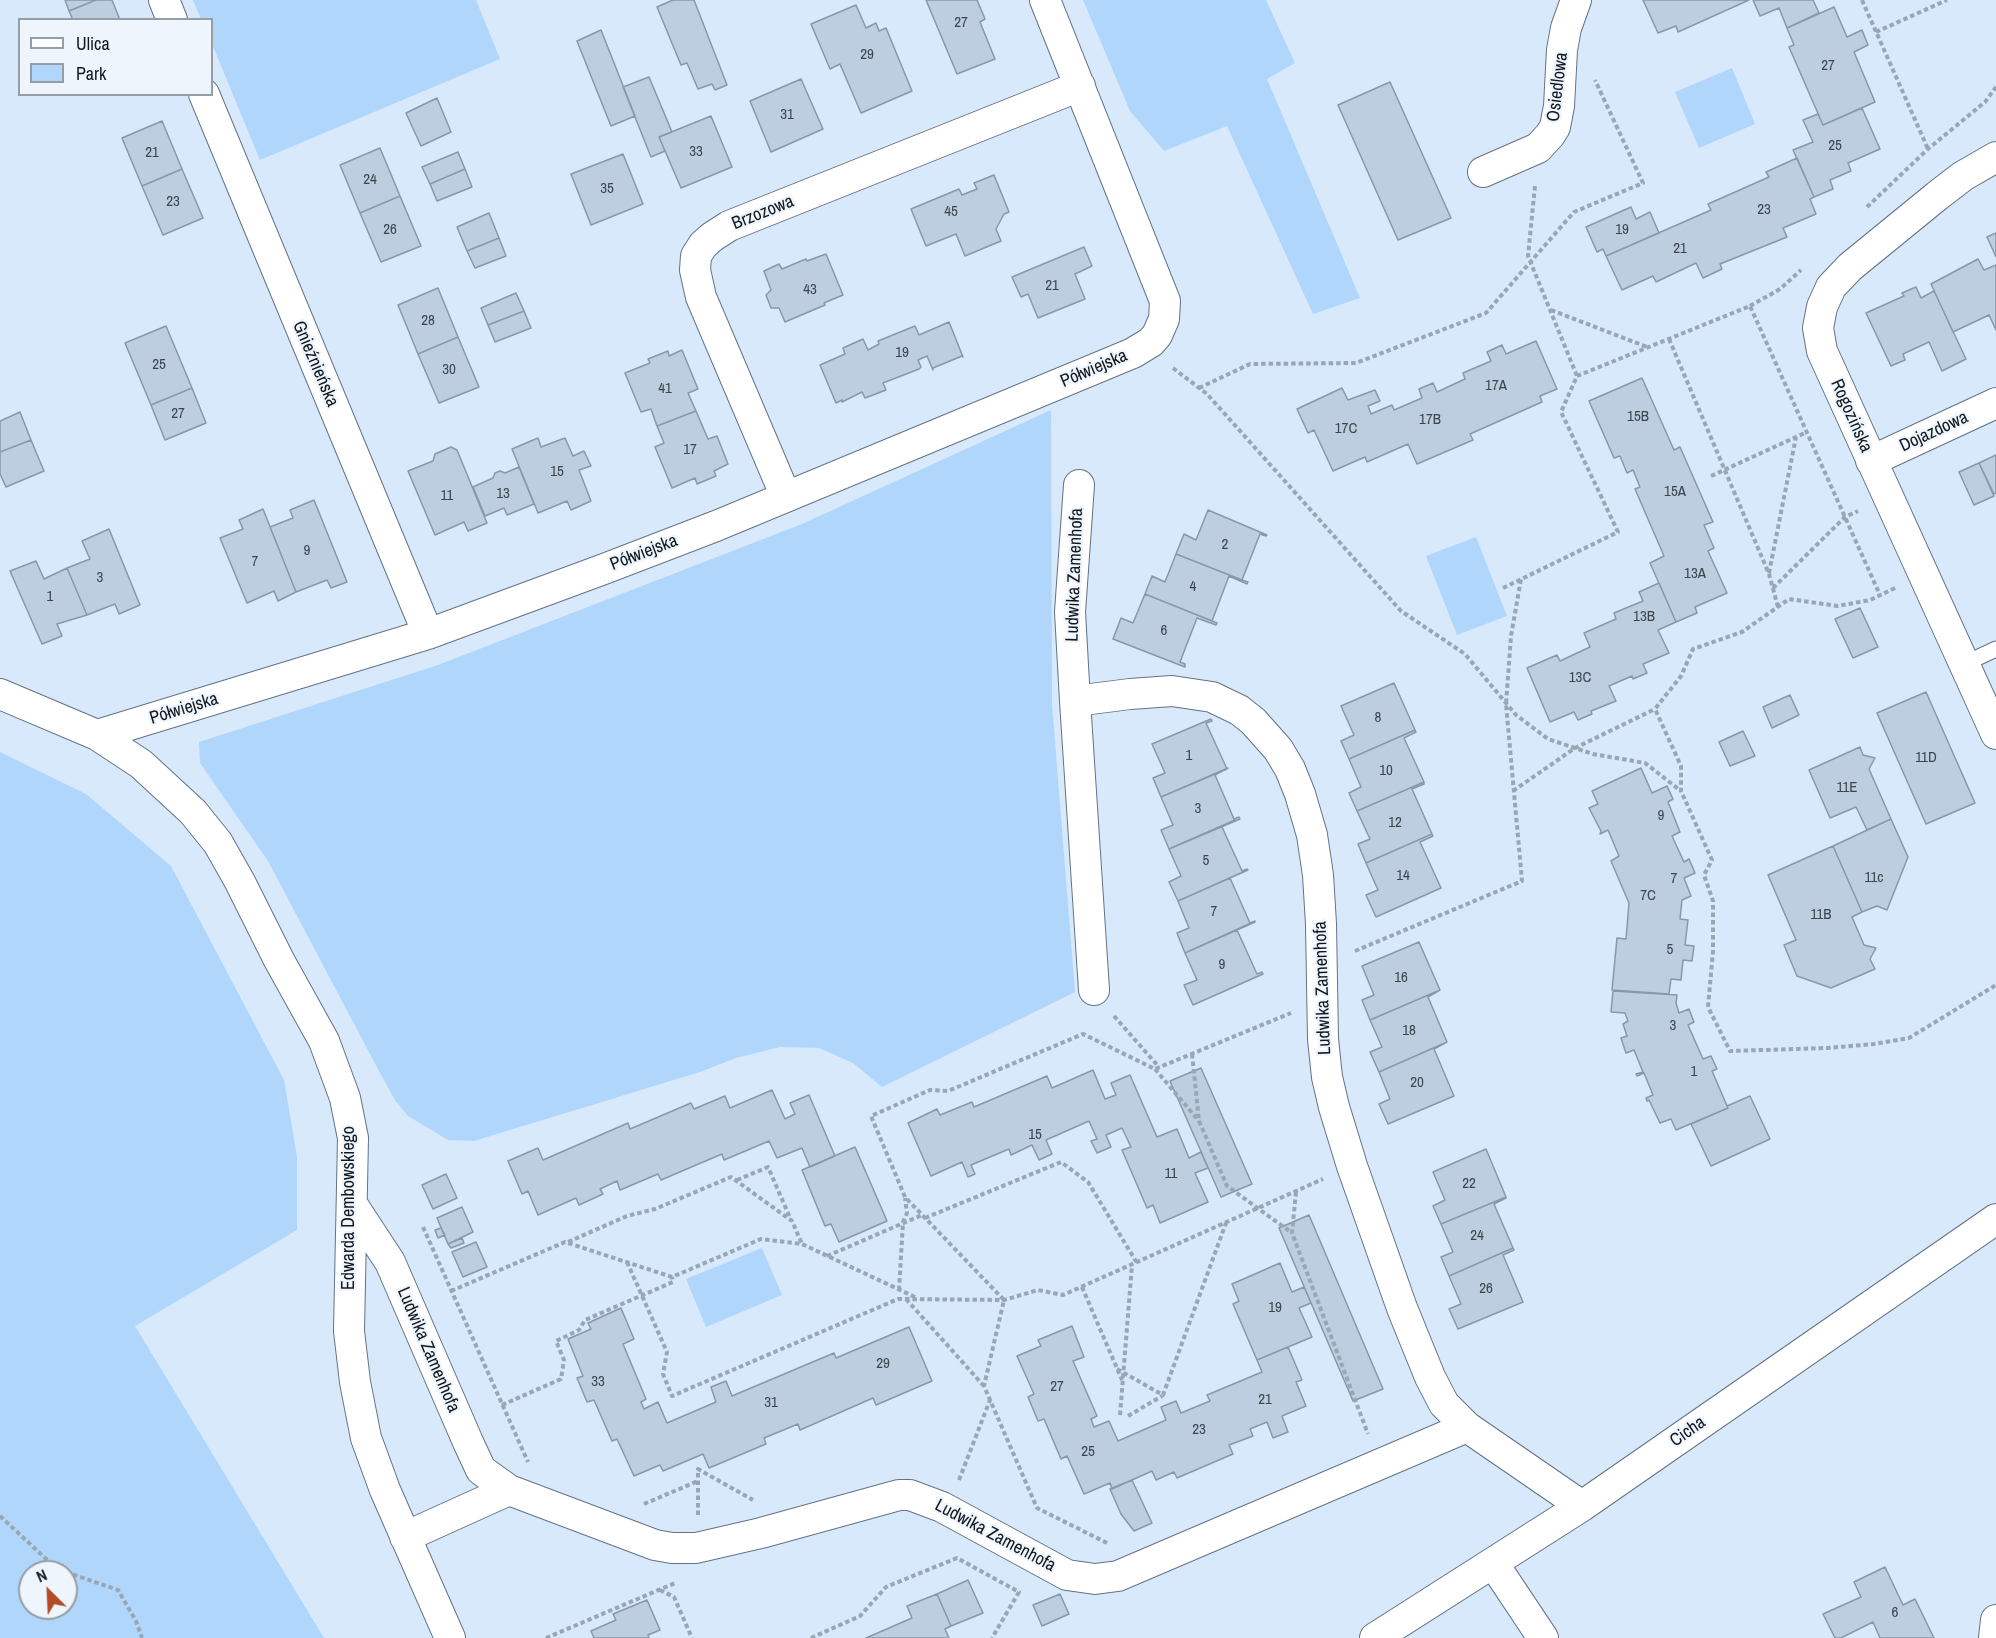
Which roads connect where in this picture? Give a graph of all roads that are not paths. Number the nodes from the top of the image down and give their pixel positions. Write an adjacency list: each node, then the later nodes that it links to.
1 (164, 0): 4 (street)
2 (1045, 0): 5 (street)
3 (1576, 0): 8 (street, Osiedlowa)
4 (171, 18)
5 (1080, 86): 12 (street, Półwiejska); 12 (street, Brzozowa)
6 (205, 96): 13 (street, Gnieźnieńska)
7 (1996, 157): 10 (street, Rogozińska)
8 (1483, 172)
9 (1996, 403): 10 (street, Dojazdowa)
10 (1871, 461): 15 (street, Rogozińska)
11 (1079, 485): 17 (street, Ludwika Zamenhofa)
12 (786, 497): 13 (street, Półwiejska)
13 (428, 634): 19 (street, Półwiejska)
14 (1996, 649): 15 (lane)
15 (1964, 664): 18 (street, Rogozińska)
16 (0, 694): 19 (street, Edwarda Dembowskiego)
17 (1075, 701): 20 (street, Ludwika Zamenhofa); 23 (street, Ludwika Zamenhofa)
18 (1996, 734)
19 (97, 735): 21 (street, Edwarda Dembowskiego)
20 (1094, 990)
21 (352, 1204): 24 (street, Ludwika Zamenhofa); 26 (street, Edwarda Dembowskiego)
22 (1996, 1219): 25 (street, Cicha)
23 (1467, 1427): 24 (street, Ludwika Zamenhofa); 25 (street, Ludwika Zamenhofa)
24 (509, 1490): 26 (street)
25 (1582, 1506): 27 (street, Cicha)
26 (405, 1536): 29 (street, Edwarda Dembowskiego)
27 (1493, 1563): 30 (street, Cicha); 31 (street)
28 (1996, 1620): 32 (street)
29 (450, 1638)
30 (1375, 1638)
31 (1542, 1638)
32 (1994, 1638)

